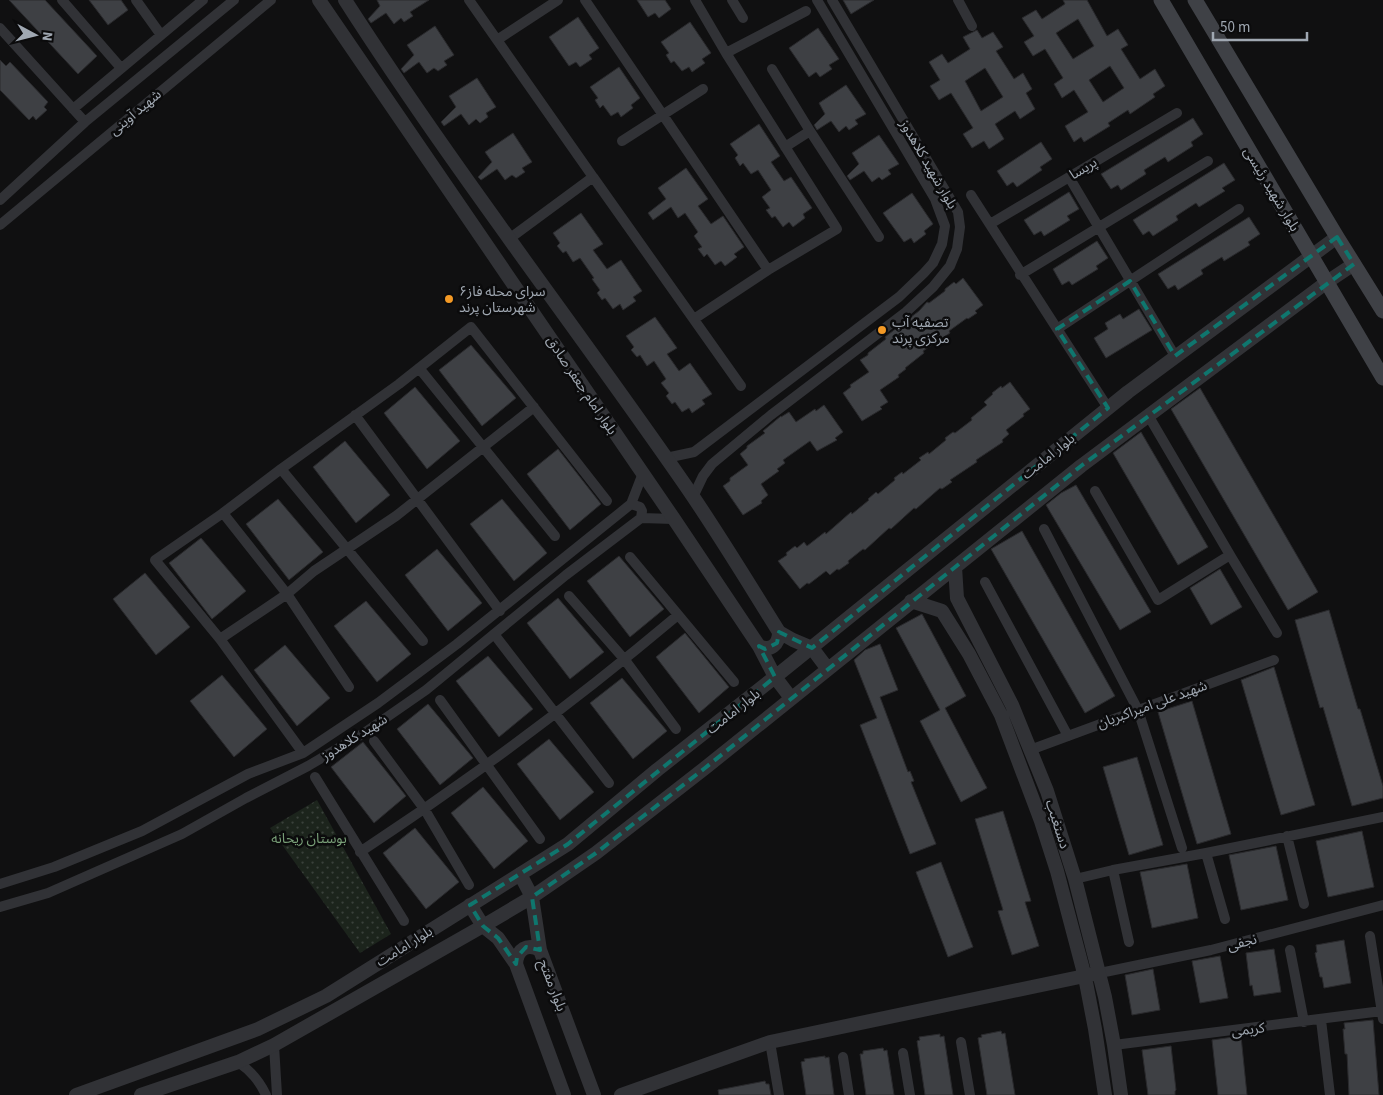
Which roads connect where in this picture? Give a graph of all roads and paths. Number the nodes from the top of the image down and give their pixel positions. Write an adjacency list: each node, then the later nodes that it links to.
1 (62, 0): 25 (street)
2 (136, 0): 22 (street)
3 (203, 0): 22 (street)
4 (234, 0): 31 (street, شهید آوینی)
5 (271, 0): 42 (street, شهید آوینی)
6 (319, 0): 67 (street, بلوار امام جعفر صادق)
7 (345, 0): 46 (street, بلوار امام جعفر صادق)
8 (469, 0): 23 (street)
9 (558, 0): 23 (street)
10 (585, 0): 30 (street)
11 (695, 0): 24 (street)
12 (732, 0): 19 (street)
13 (818, 0): 65 (street, بلوار شهید کلاهدوز)
14 (832, 0): 69 (street, بلوار شهید کلاهدوز)
15 (958, 0): 20 (street)
16 (1160, 0): 47 (main road, بلوار شهید رئیسی)
17 (1195, 0): 45 (main road)
18 (806, 11): 24 (street)
19 (743, 18)
20 (972, 26)
21 (0, 28): 28 (street)
22 (161, 35): 25 (street)
23 (497, 40): 36 (street)
24 (726, 53): 34 (street)
25 (121, 68): 28 (street)
26 (772, 70): 32 (street)
27 (703, 89): 30 (street)
28 (73, 108): 31 (street)
29 (1176, 113): 37 (street, پریسا)
30 (663, 115): 33 (street); 49 (street)
31 (85, 122): 39 (street, شهید آوینی)
32 (810, 131): 34 (street); 44 (street)
33 (622, 142)
34 (785, 147): 49 (street)
35 (1208, 161): 43 (street)
36 (593, 177): 46 (street); 54 (street)
37 (1069, 177): 41 (street, پریسا); 43 (street)
38 (971, 195): 41 (street)
39 (0, 200)
40 (1238, 209): 51 (street)
41 (990, 224): 50 (street)
42 (0, 225)
43 (1098, 227): 50 (street); 51 (street)
44 (880, 237)
45 (1337, 237): 47 (street, بلوار امامت); 48 (main road)
46 (510, 239): 65 (street, بلوار امام جعفر صادق)
47 (1312, 256): 52 (main road, بلوار شهید رئیسی); 56 (street, بلوار امامت)
48 (1354, 264): 52 (street, بلوار امامت); 53 (main road)
49 (768, 270): 54 (street)
50 (1021, 274): 55 (street)
51 (1130, 281): 55 (street); 56 (street)
52 (1327, 282): 58 (main road, بلوار شهید رئیسی); 63 (street, بلوار امامت)
53 (1383, 311)
54 (694, 319): 59 (street)
55 (1057, 330): 61 (street)
56 (1175, 356): 61 (street, بلوار امامت)
57 (419, 368): 60 (street); 62 (street); 64 (street)
58 (1383, 378)
59 (741, 386)
60 (534, 407): 64 (street); 71 (street)
61 (1108, 408): 98 (street, بلوار امامت)
62 (355, 415): 66 (street); 70 (street)
63 (1148, 415): 79 (street); 82 (street, بلوار امامت)
64 (483, 447): 70 (street); 77 (street)
65 (666, 458): 69 (street, بلوار امام جعفر صادق)
66 (280, 469): 73 (street); 78 (street)
67 (643, 473): 72 (street, شهید کلاهدوز); 75 (street, بلوار امام جعفر صادق)
68 (1095, 490): 79 (street)
69 (693, 497): 92 (street, بلوار امام جعفر صادق)
70 (416, 500): 78 (street); 89 (street)
71 (607, 501)
72 (631, 504): 74 (street); 81 (street, شهید کلاهدوز)
73 (222, 513): 85 (street); 95 (street)
74 (641, 518): 75 (street); 83 (street, شهید کلاهدوز)
75 (674, 519): 97 (street, بلوار امام جعفر صادق)
76 (1044, 529): 107 (street)
77 (555, 536)
78 (347, 549): 85 (street); 96 (street)
79 (1230, 555): 93 (street)
80 (630, 557): 91 (street)
81 (557, 564): 83 (street); 89 (street, شهید کلاهدوز)
82 (955, 567): 87 (street, دستغیب); 88 (street, بلوار امامت)
83 (566, 575): 94 (street, شهید کلاهدوز)
84 (985, 582): 110 (street)
85 (287, 594): 95 (street); 104 (street)
86 (569, 596): 99 (street)
87 (957, 598): 90 (street); 112 (street, دستغیب)
88 (911, 601): 90 (street); 101 (street, بلوار امامت)
89 (500, 611): 113 (street, شهید کلاهدوز)
90 (942, 611): 145 (street, دستغیب)
91 (678, 615): 99 (street); 103 (street)
92 (779, 632): 97 (street); 98 (street)
93 (1277, 633)
94 (494, 634): 108 (street); 118 (street, شهید کلاهدوز)
95 (220, 639): 113 (street)
96 (423, 641)
97 (759, 646): 102 (street, بلوار امام جعفر صادق)
98 (812, 648): 101 (street); 102 (street, بلوار امامت)
99 (625, 660): 108 (street); 109 (street)
100 (1274, 660): 107 (street, شهید علی امیراکبریان)
101 (827, 668): 105 (street, بلوار امامت)
102 (776, 677): 105 (street, بلوار امام جعفر صادق); 127 (street, بلوار امامت)
103 (734, 682)
104 (349, 686)
105 (791, 698): 131 (street, بلوار امامت)
106 (440, 700): 114 (street)
107 (1138, 710): 110 (street, شهید علی امیراکبریان); 123 (street)
108 (555, 714): 114 (street); 117 (street)
109 (676, 729)
110 (1068, 736): 112 (street, شهید علی امیراکبریان)
111 (374, 741): 119 (street)
112 (1030, 750): 128 (street, دستغیب)
113 (303, 753): 116 (street, شهید کلاهدوز)
114 (488, 765): 119 (street); 122 (street)
115 (315, 777): 124 (street)
116 (237, 781): 118 (street); 129 (street, شهید کلاهدوز)
117 (609, 783)
118 (246, 798): 135 (street, شهید کلاهدوز)
119 (424, 810): 124 (street); 130 (street)
120 (1383, 817): 121 (street)
121 (1287, 836): 125 (street); 132 (street)
122 (540, 839)
123 (1182, 848)
124 (360, 852): 137 (street)
125 (1206, 854): 126 (street); 136 (street)
126 (1113, 870): 128 (street); 140 (street)
127 (520, 874): 131 (street, بلوار مفتح); 133 (street, بلوار امامت)
128 (1075, 879): 144 (street, دستغیب)
129 (0, 884)
130 (469, 885)
131 (532, 897): 138 (street, بلوار امامت); 141 (street, بلوار مفتح)
132 (1304, 904)
133 (470, 905): 138 (street, بلوار مفتح); 156 (street, بلوار امامت)
134 (1383, 906): 144 (street, نجفی)
135 (0, 907)
136 (1225, 919)
137 (404, 921)
138 (482, 926): 143 (street, بلوار مفتح); 151 (street, بلوار امامت)
139 (1370, 936): 146 (street)
140 (1129, 942)
141 (540, 950): 143 (street); 161 (street, بلوار مفتح)
142 (1290, 950): 148 (street)
143 (516, 964): 160 (street, بلوار مفتح)
144 (1100, 973): 145 (street); 152 (street, دستغیب)
145 (1085, 977): 149 (street); 167 (street, دستغیب)
146 (1382, 1015): 147 (street, کریمی)
147 (1321, 1020): 148 (street, کریمی); 169 (street)
148 (1304, 1022): 152 (street, کریمی)
149 (770, 1042): 162 (street); 163 (street)
150 (961, 1042): 166 (street)
151 (274, 1045): 155 (street, بلوار امامت); 159 (street)
152 (1114, 1045): 168 (street, دستغیب)
153 (903, 1053): 165 (street)
154 (843, 1057): 164 (street)
155 (238, 1062): 157 (street, بلوار امامت); 158 (street)
156 (76, 1095)
157 (141, 1095)
158 (266, 1095)
159 (277, 1095)
160 (564, 1095)
161 (594, 1095)
162 (620, 1095)
163 (779, 1095)
164 (850, 1095)
165 (910, 1095)
166 (970, 1095)
167 (1105, 1095)
168 (1121, 1095)
169 (1330, 1095)

